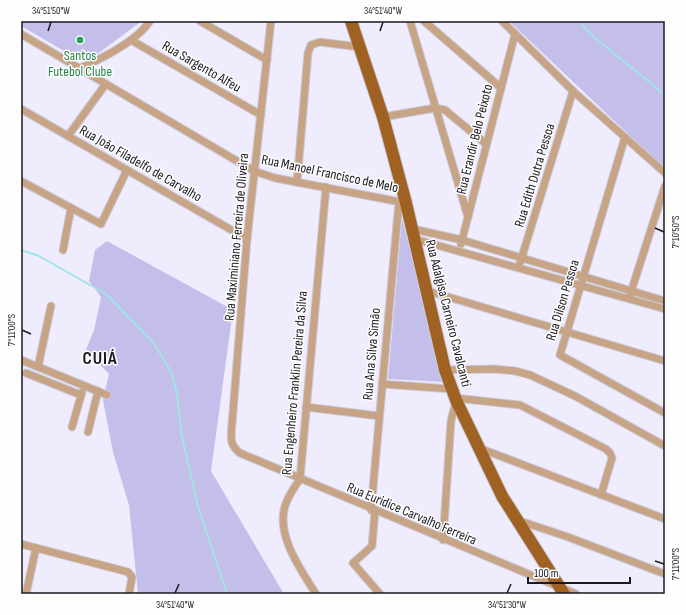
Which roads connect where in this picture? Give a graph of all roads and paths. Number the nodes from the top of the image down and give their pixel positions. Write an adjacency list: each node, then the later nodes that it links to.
1 (150, 21): 10 (street)
2 (200, 21): 12 (street)
3 (271, 21): 12 (street, Rua Maximiniano Ferreira de Oliveira)
4 (351, 21): 11 (main road, Rua Adalgisa Carneiro Cavalcanti)
5 (410, 21): 17 (street)
6 (424, 21): 15 (street)
7 (502, 21): 9 (street)
8 (21, 34): 13 (street, Rua Manoel Francisco de Melo)
9 (515, 34): 15 (street, Rua Erandir Belo Peixoto); 16 (street)
10 (131, 40): 13 (street); 19 (street, Rua Sargento Alfeu)
11 (359, 47): 20 (main road, Rua Adalgisa Carneiro Cavalcanti); 28 (street)
12 (267, 60): 19 (street, Rua Maximiniano Ferreira de Oliveira)
13 (78, 69): 14 (street, Rua Manoel Francisco de Melo)
14 (105, 85): 21 (street); 25 (street, Rua Manoel Francisco de Melo)
15 (501, 88): 23 (street, Rua Erandir Belo Peixoto)
16 (573, 91): 22 (street); 39 (street, Rua Edith Dutra Pessoa)
17 (435, 108): 20 (street); 23 (street); 33 (street)
18 (21, 109): 21 (street, Rua João Filadelfo de Carvalho)
19 (261, 115): 25 (street, Rua Maximiniano Ferreira de Oliveira)
20 (383, 117): 31 (main road, Rua Adalgisa Carneiro Cavalcanti)
21 (68, 136): 24 (street, Rua João Filadelfo de Carvalho)
22 (625, 137): 26 (street); 41 (street, Rua Dilson Pessoa)
23 (486, 144): 33 (street, Rua Erandir Belo Peixoto)
24 (127, 170): 32 (street); 35 (street, Rua João Filadelfo de Carvalho)
25 (254, 171): 28 (street, Rua Manoel Francisco de Melo); 35 (street, Rua Maximiniano Ferreira de Oliveira)
26 (665, 173)
27 (21, 181): 32 (street)
28 (297, 182): 30 (street, Rua Manoel Francisco de Melo)
29 (665, 186): 43 (street)
30 (326, 187): 31 (street, Rua Manoel Francisco de Melo); 59 (street, Rua Engenheiro Franklin Pereira da Silva)
31 (403, 202): 34 (main road, Rua Adalgisa Carneiro Cavalcanti); 53 (street, Rua Ana Silva Simão)
32 (72, 208): 37 (street)
33 (468, 218): 36 (street, Rua Erandir Belo Peixoto)
34 (414, 234): 36 (street); 38 (street); 42 (main road, Rua Adalgisa Carneiro Cavalcanti)
35 (247, 239): 66 (street, Rua Maximiniano Ferreira de Oliveira)
36 (462, 240): 38 (street, Rua Erandir Belo Peixoto); 39 (street)
37 (63, 250)
38 (459, 250): 40 (street)
39 (521, 259): 40 (street, Rua Edith Dutra Pessoa); 41 (street)
40 (519, 267): 41 (street)
41 (582, 281): 43 (street); 47 (street, Rua Dilson Pessoa)
42 (428, 291): 47 (street); 51 (main road, Rua Adalgisa Carneiro Cavalcanti)
43 (630, 295): 44 (street); 46 (street)
44 (665, 301)
45 (51, 306): 50 (street)
46 (665, 309)
47 (567, 333): 49 (street); 60 (street, Rua Dilson Pessoa)
48 (21, 360): 50 (street)
49 (665, 361)
50 (38, 367): 54 (street)
51 (445, 370): 58 (main road, Rua Adalgisa Carneiro Cavalcanti); 64 (street)
52 (26, 374): 56 (street)
53 (382, 384): 58 (street); 61 (street, Rua Ana Silva Simão)
54 (84, 386): 55 (street); 56 (street)
55 (98, 391): 57 (street); 63 (street)
56 (81, 395): 62 (street)
57 (107, 395)
58 (454, 396): 65 (main road, Rua Adalgisa Carneiro Cavalcanti); 68 (street); 72 (street)
59 (306, 407): 61 (street); 67 (street, Rua Engenheiro Franklin Pereira da Silva)
60 (665, 413)
61 (379, 416): 69 (street, Rua Ana Silva Simão)
62 (72, 427)
63 (88, 432)
64 (665, 446)
65 (479, 448): 68 (street); 71 (main road, Rua Adalgisa Carneiro Cavalcanti)
66 (240, 453): 67 (street, Rua Euridice Carvalho Ferreira)
67 (300, 480): 69 (street, Rua Euridice Carvalho Ferreira); 79 (street, Rua Engenheiro Franklin Pereira da Silva)
68 (601, 494): 70 (street)
69 (373, 511): 72 (street, Rua Euridice Carvalho Ferreira); 80 (street, Rua Ana Silva Simão)
70 (665, 519)
71 (516, 520): 75 (street); 76 (main road, Rua Adalgisa Carneiro Cavalcanti)
72 (444, 540): 76 (street, Rua Euridice Carvalho Ferreira)
73 (21, 544): 74 (street)
74 (36, 548): 77 (street); 78 (street)
75 (665, 574)
76 (561, 591): 81 (street, Rua Euridice Carvalho Ferreira)
77 (26, 594)
78 (129, 594)
79 (316, 594)
80 (380, 594)
81 (576, 594)

